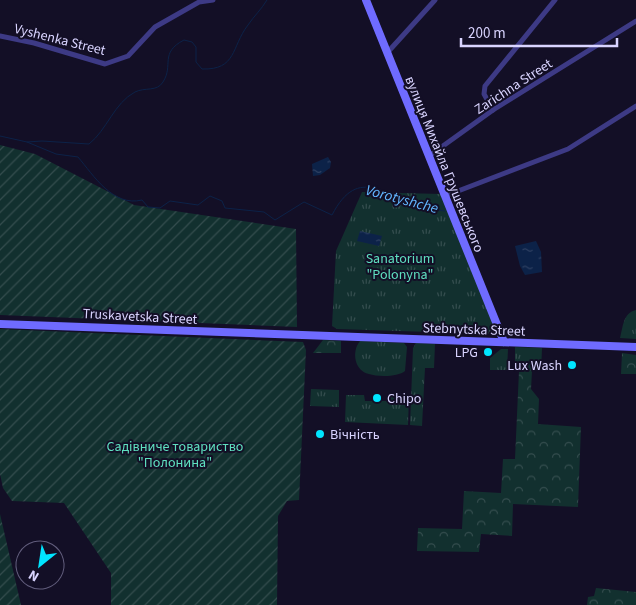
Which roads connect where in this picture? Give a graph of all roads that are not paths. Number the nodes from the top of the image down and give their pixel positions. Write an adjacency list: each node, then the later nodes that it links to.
1 (213, 0): 6 (street, Vyshenka Street)
2 (366, 0): 7 (street, вулиця Михайла Грушевського)
3 (435, 0): 7 (street)
4 (556, 0): 9 (street)
5 (636, 21): 9 (street, Zarichna Street)
6 (0, 36)
7 (386, 53): 10 (street, вулиця Михайла Грушевського)
8 (636, 106): 11 (street)
9 (494, 110): 10 (street, Zarichna Street)
10 (429, 156): 11 (street, вулиця Михайла Грушевського)
11 (445, 196): 14 (street, вулиця Михайла Грушевського)
12 (0, 324): 13 (street, Truskavetska Street)
13 (311, 336): 14 (street, Stebnytska Street)
14 (503, 340): 15 (street, Stebnytska Street)
15 (636, 347)

